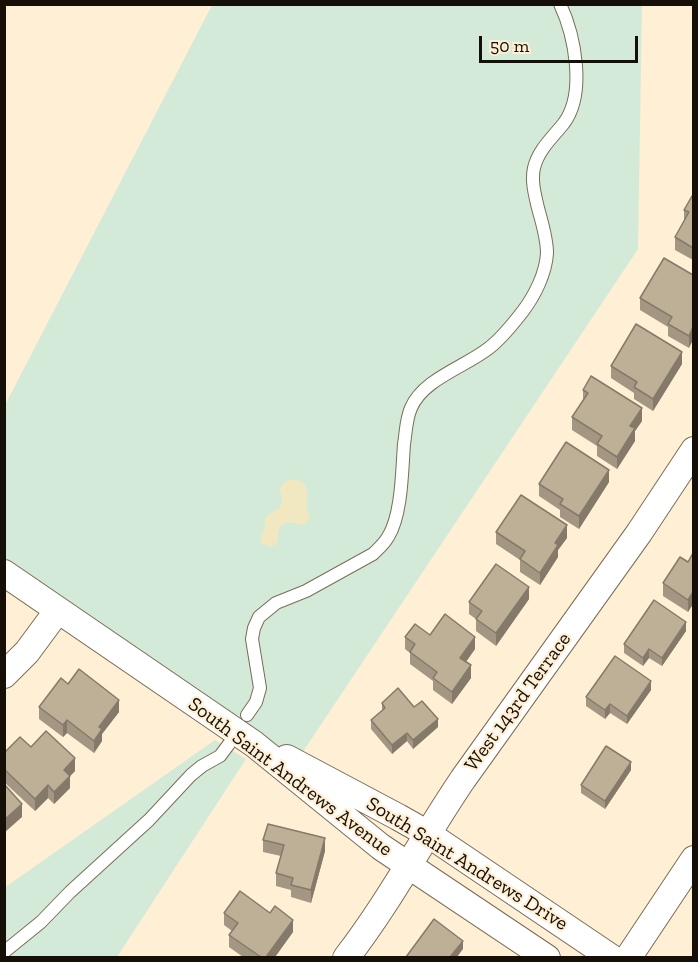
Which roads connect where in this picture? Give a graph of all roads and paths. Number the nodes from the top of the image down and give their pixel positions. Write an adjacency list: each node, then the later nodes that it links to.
1 (560, 4): 6 (lane)
2 (693, 450): 8 (street, West 143rd Terrace)
3 (4, 573): 4 (street, South Saint Andrews Avenue)
4 (58, 610): 5 (street); 7 (street, South Saint Andrews Avenue)
5 (4, 675)
6 (247, 715)
7 (241, 744): 8 (street, South Saint Andrews Drive); 10 (street, South Saint Andrews Avenue); 11 (lane)
8 (428, 834): 10 (street, West 143rd Terrace); 14 (street, South Saint Andrews Drive)
9 (693, 859): 15 (street)
10 (409, 866): 12 (street, West 143rd Terrace); 13 (street, South Saint Andrews Avenue)
11 (4, 952)
12 (346, 957)
13 (547, 957)
14 (612, 957)
15 (628, 957)

